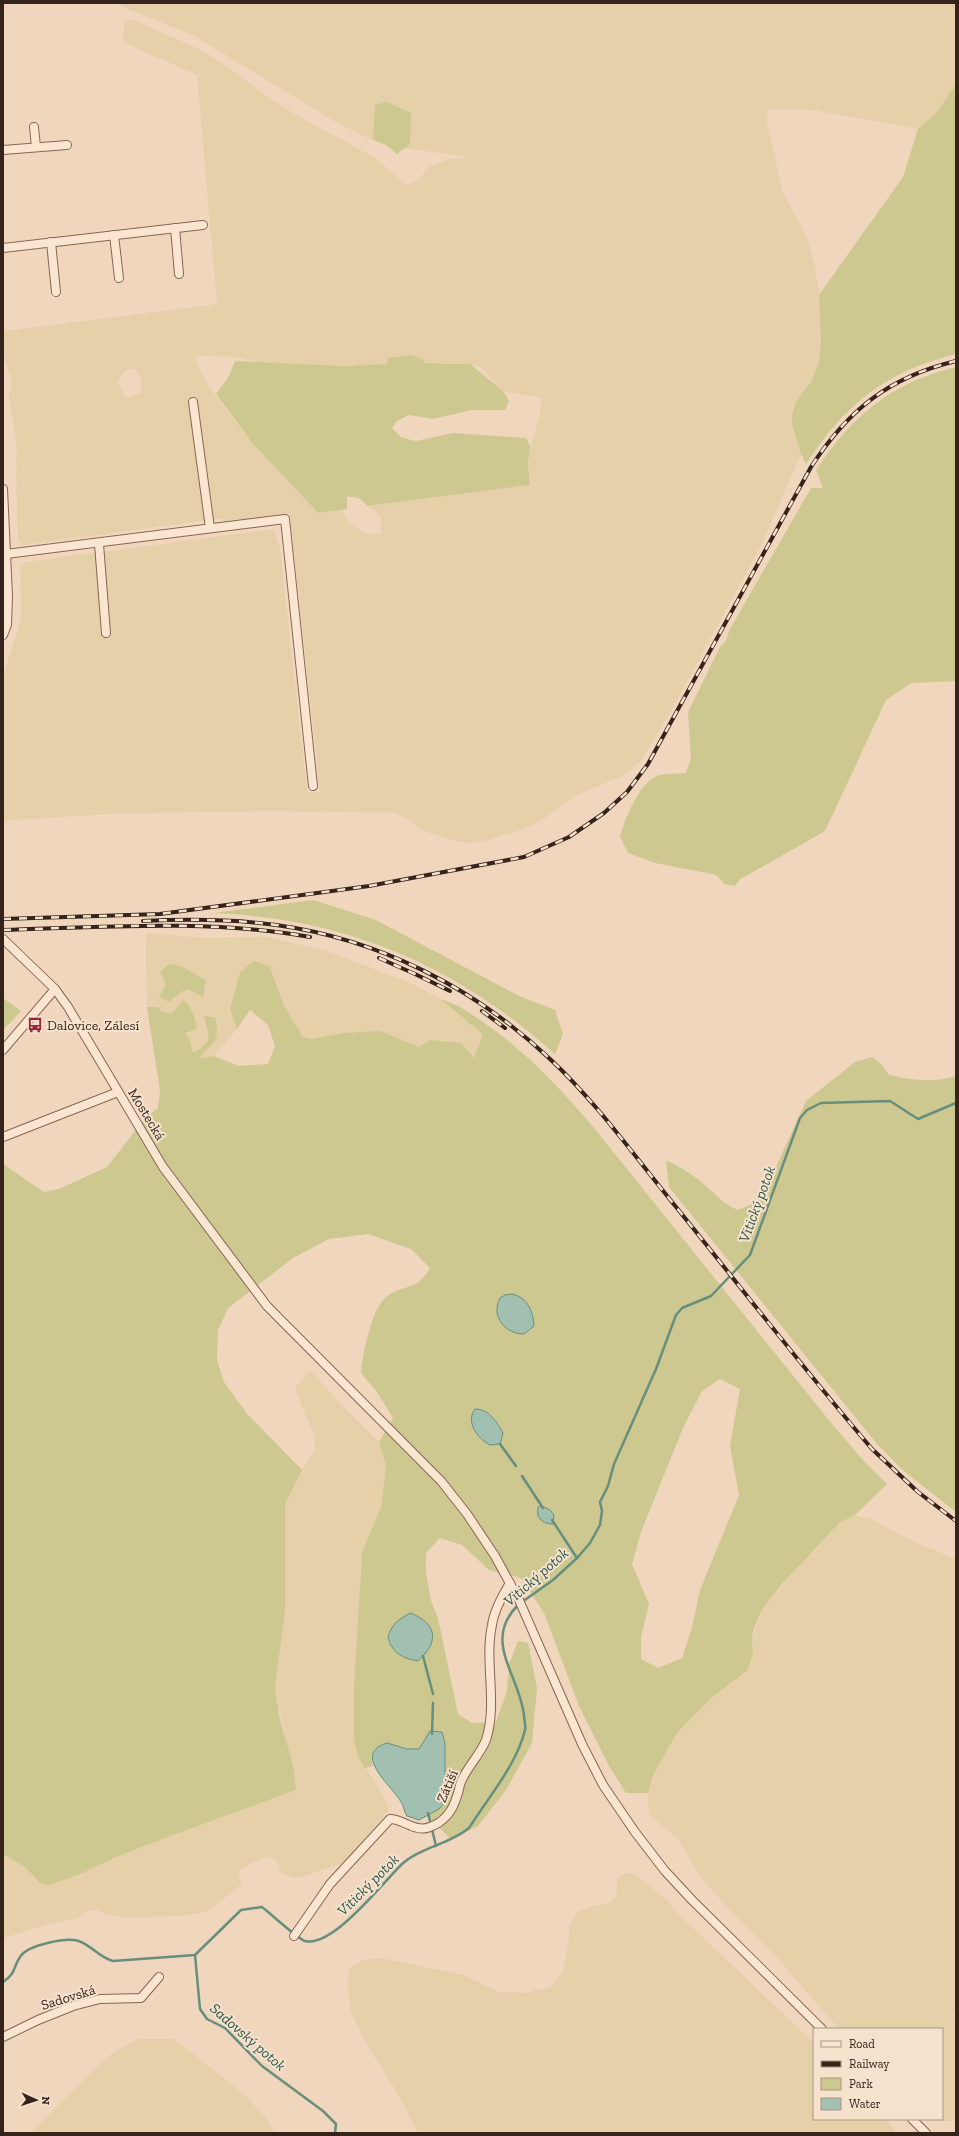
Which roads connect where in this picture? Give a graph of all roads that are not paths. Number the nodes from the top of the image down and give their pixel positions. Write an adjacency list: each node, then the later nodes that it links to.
1 (34, 128): 3 (street)
2 (68, 144): 3 (street)
3 (36, 147): 4 (street)
4 (3, 150)
5 (203, 225): 6 (street)
6 (175, 228): 7 (street); 10 (street)
7 (114, 235): 8 (street); 11 (street)
8 (51, 242): 9 (street); 12 (street)
9 (3, 248)
10 (179, 274)
11 (119, 278)
12 (56, 292)
13 (193, 402): 15 (street)
14 (3, 489): 17 (street)
15 (210, 528): 16 (street); 20 (street)
16 (99, 544): 17 (street); 18 (street)
17 (6, 554): 19 (street)
18 (106, 633)
19 (3, 635)
20 (313, 786)
21 (3, 939): 22 (street, Mostecká)
22 (55, 990): 23 (street); 24 (street, Mostecká)
23 (3, 1050)
24 (118, 1092): 25 (street); 26 (street, Mostecká)
25 (3, 1137)
26 (510, 1583): 27 (street, Zátiší); 29 (street, Mostecká)
27 (295, 1934)
28 (159, 1977): 30 (street, Sadovská)
29 (821, 2028)
30 (3, 2038)
31 (913, 2120): 32 (street)
32 (926, 2133)

